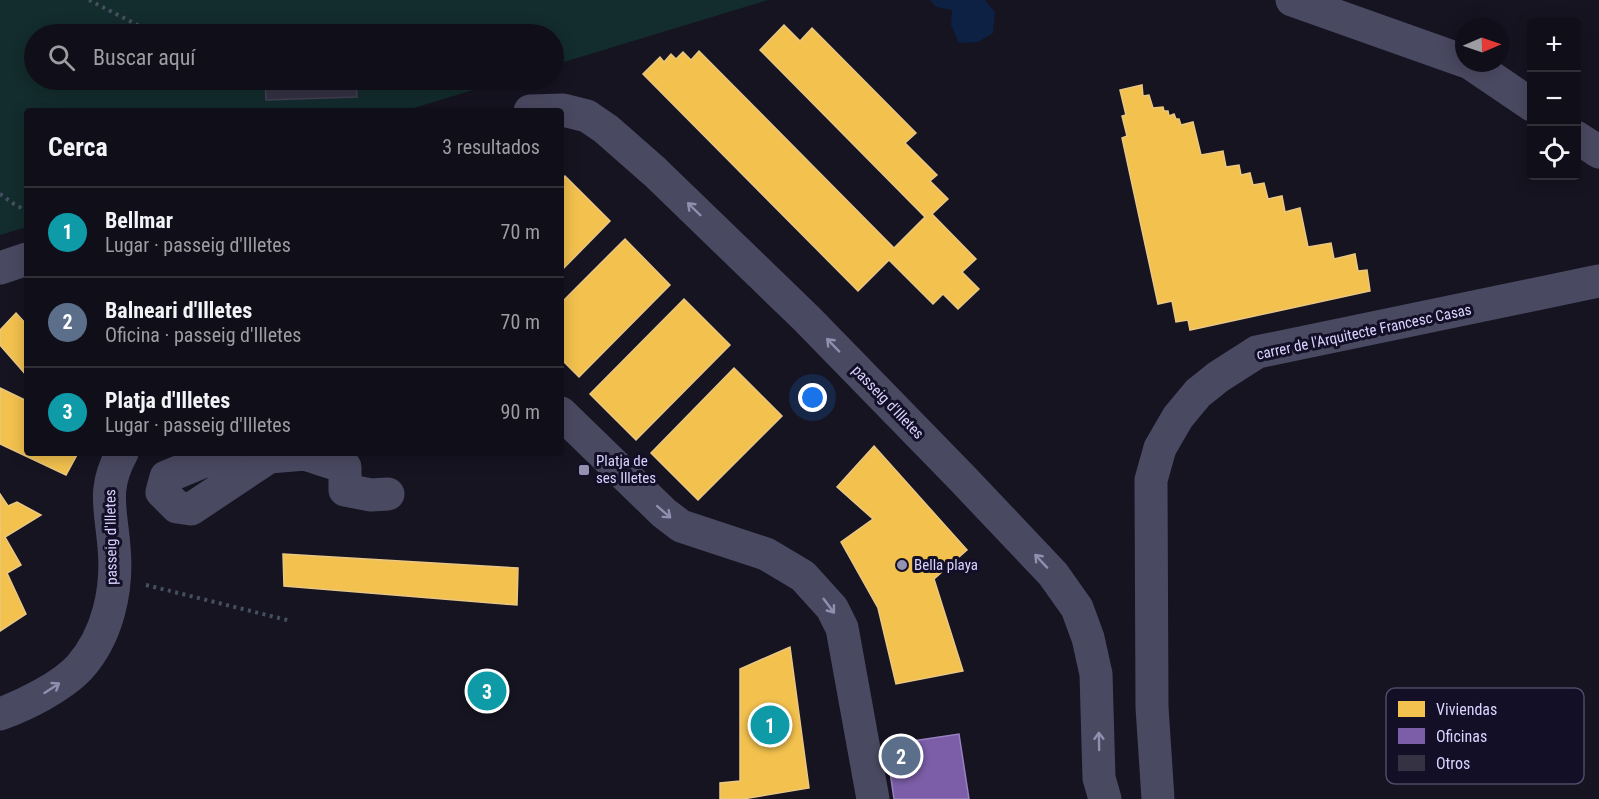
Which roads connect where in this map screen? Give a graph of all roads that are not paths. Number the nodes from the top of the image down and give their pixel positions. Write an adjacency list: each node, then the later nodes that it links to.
1 (1292, 0): 2 (street)
2 (1455, 58)
3 (1483, 72): 4 (street)
4 (1527, 102)
5 (564, 110): 19 (street, passeig d'Illetes, one-way to 5)
6 (1581, 139): 7 (street)
7 (1599, 152)
8 (24, 260): 9 (street)
9 (0, 267)
10 (1599, 281): 20 (street, carrer de l'Arquitecte Francesc Casas)
11 (564, 416): 18 (street, one-way to 18)
12 (121, 456): 17 (street, passeig d'Illetes, one-way to 12)
13 (217, 456): 14 (street)
14 (281, 456)
15 (312, 456): 16 (street)
16 (388, 494)
17 (0, 714)
18 (873, 799)
19 (1105, 799)
20 (1158, 799)

